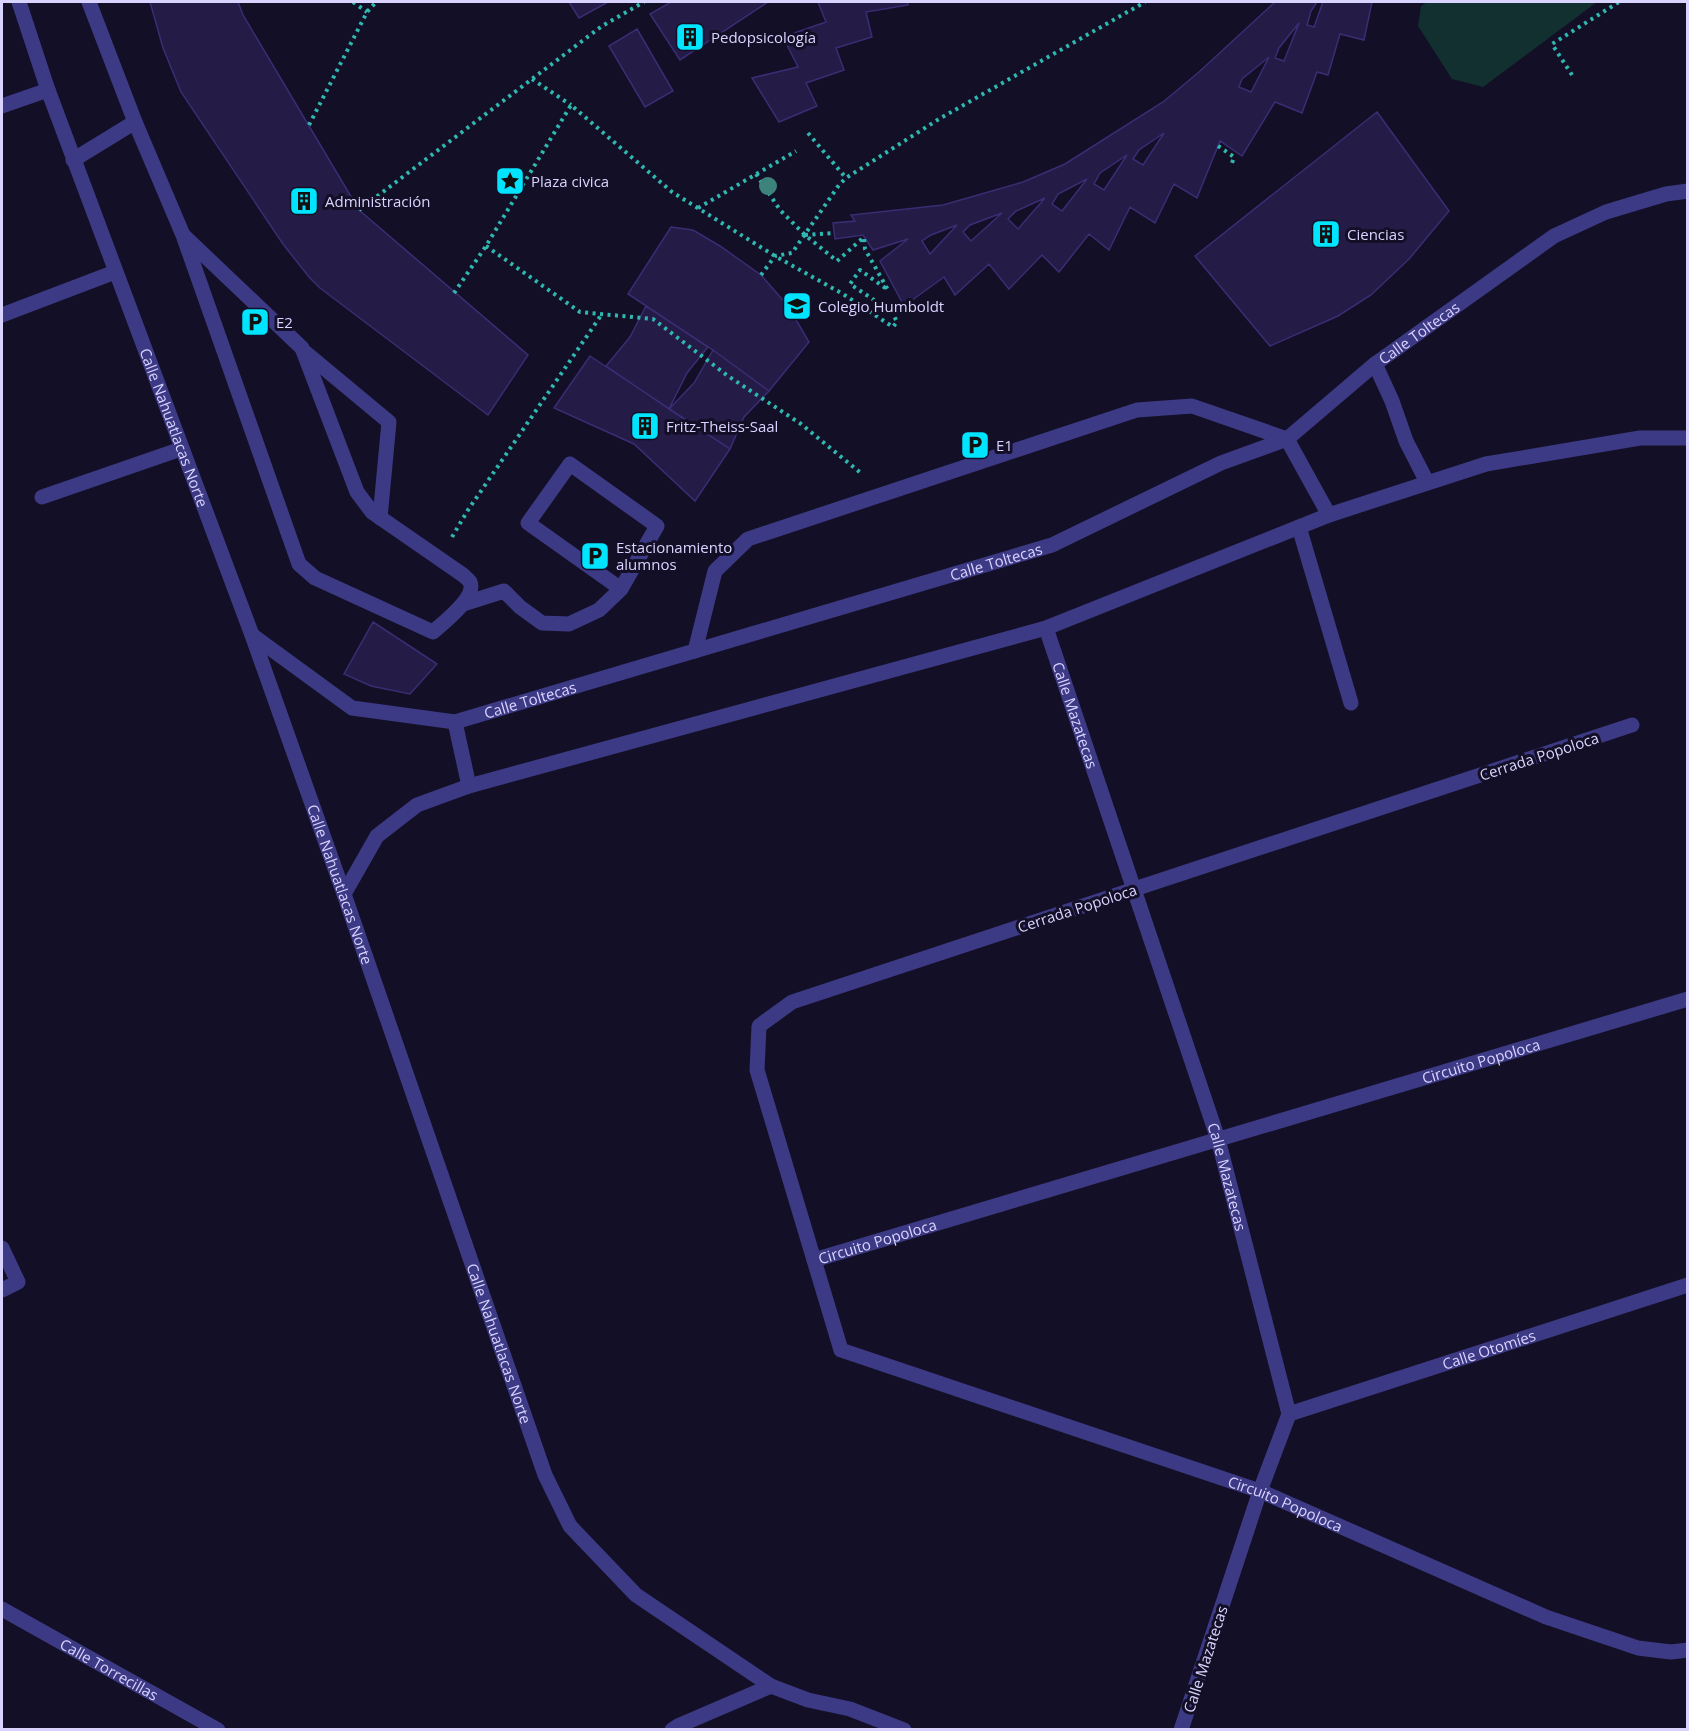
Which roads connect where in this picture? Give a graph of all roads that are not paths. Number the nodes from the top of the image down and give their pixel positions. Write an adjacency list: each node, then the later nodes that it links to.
1 (19, 2): 3 (street, Calle Nahuatlacas Norte)
2 (89, 2): 5 (street)
3 (48, 90): 4 (street); 6 (street, Calle Nahuatlacas Norte)
4 (2, 106)
5 (135, 122): 6 (street); 8 (street)
6 (74, 160): 9 (street, Calle Nahuatlacas Norte)
7 (1688, 191): 12 (street, Calle Toltecas)
8 (183, 235): 11 (street); 22 (street)
9 (115, 272): 10 (street); 15 (street, Calle Nahuatlacas Norte)
10 (2, 315)
11 (306, 353): 19 (street); 19 (street)
12 (1375, 364): 14 (street, Calle Toltecas); 16 (street)
13 (1688, 438): 16 (street)
14 (1287, 439): 18 (street); 25 (street, Calle Toltecas); 25 (street)
15 (181, 449): 17 (street); 24 (street, Calle Nahuatlacas Norte)
16 (1427, 482): 18 (street)
17 (42, 497)
18 (1329, 515): 20 (street)
19 (380, 518): 22 (street)
20 (1299, 527): 23 (street); 26 (street)
21 (621, 589): 21 (street); 22 (street)
22 (463, 604)
23 (1046, 628): 29 (street); 30 (street, Calle Mazatecas)
24 (252, 635): 27 (street, Calle Toltecas); 31 (street, Calle Nahuatlacas Norte)
25 (695, 651): 27 (street, Calle Toltecas)
26 (1351, 703)
27 (455, 722): 29 (street)
28 (1632, 725): 30 (street, Cerrada Popoloca)
29 (469, 786): 31 (street)
30 (1133, 889): 33 (street, Calle Mazatecas); 35 (street, Cerrada Popoloca)
31 (344, 894): 42 (street, Calle Nahuatlacas Norte)
32 (1688, 999): 33 (street, Circuito Popoloca)
33 (1218, 1139): 35 (street, Circuito Popoloca); 38 (street, Calle Mazatecas)
34 (2, 1248): 37 (street)
35 (814, 1260): 39 (street, Circuito Popoloca)
36 (1688, 1285): 38 (street, Calle Otomíes)
37 (2, 1290)
38 (1289, 1414): 39 (street, Calle Mazatecas)
39 (1260, 1491): 41 (street, Circuito Popoloca); 46 (street, Calle Mazatecas)
40 (2, 1609): 43 (street, Calle Torrecillas)
41 (1688, 1650)
42 (771, 1686): 44 (street); 45 (street)
43 (218, 1730)
44 (672, 1730)
45 (904, 1730)
46 (1181, 1730)

